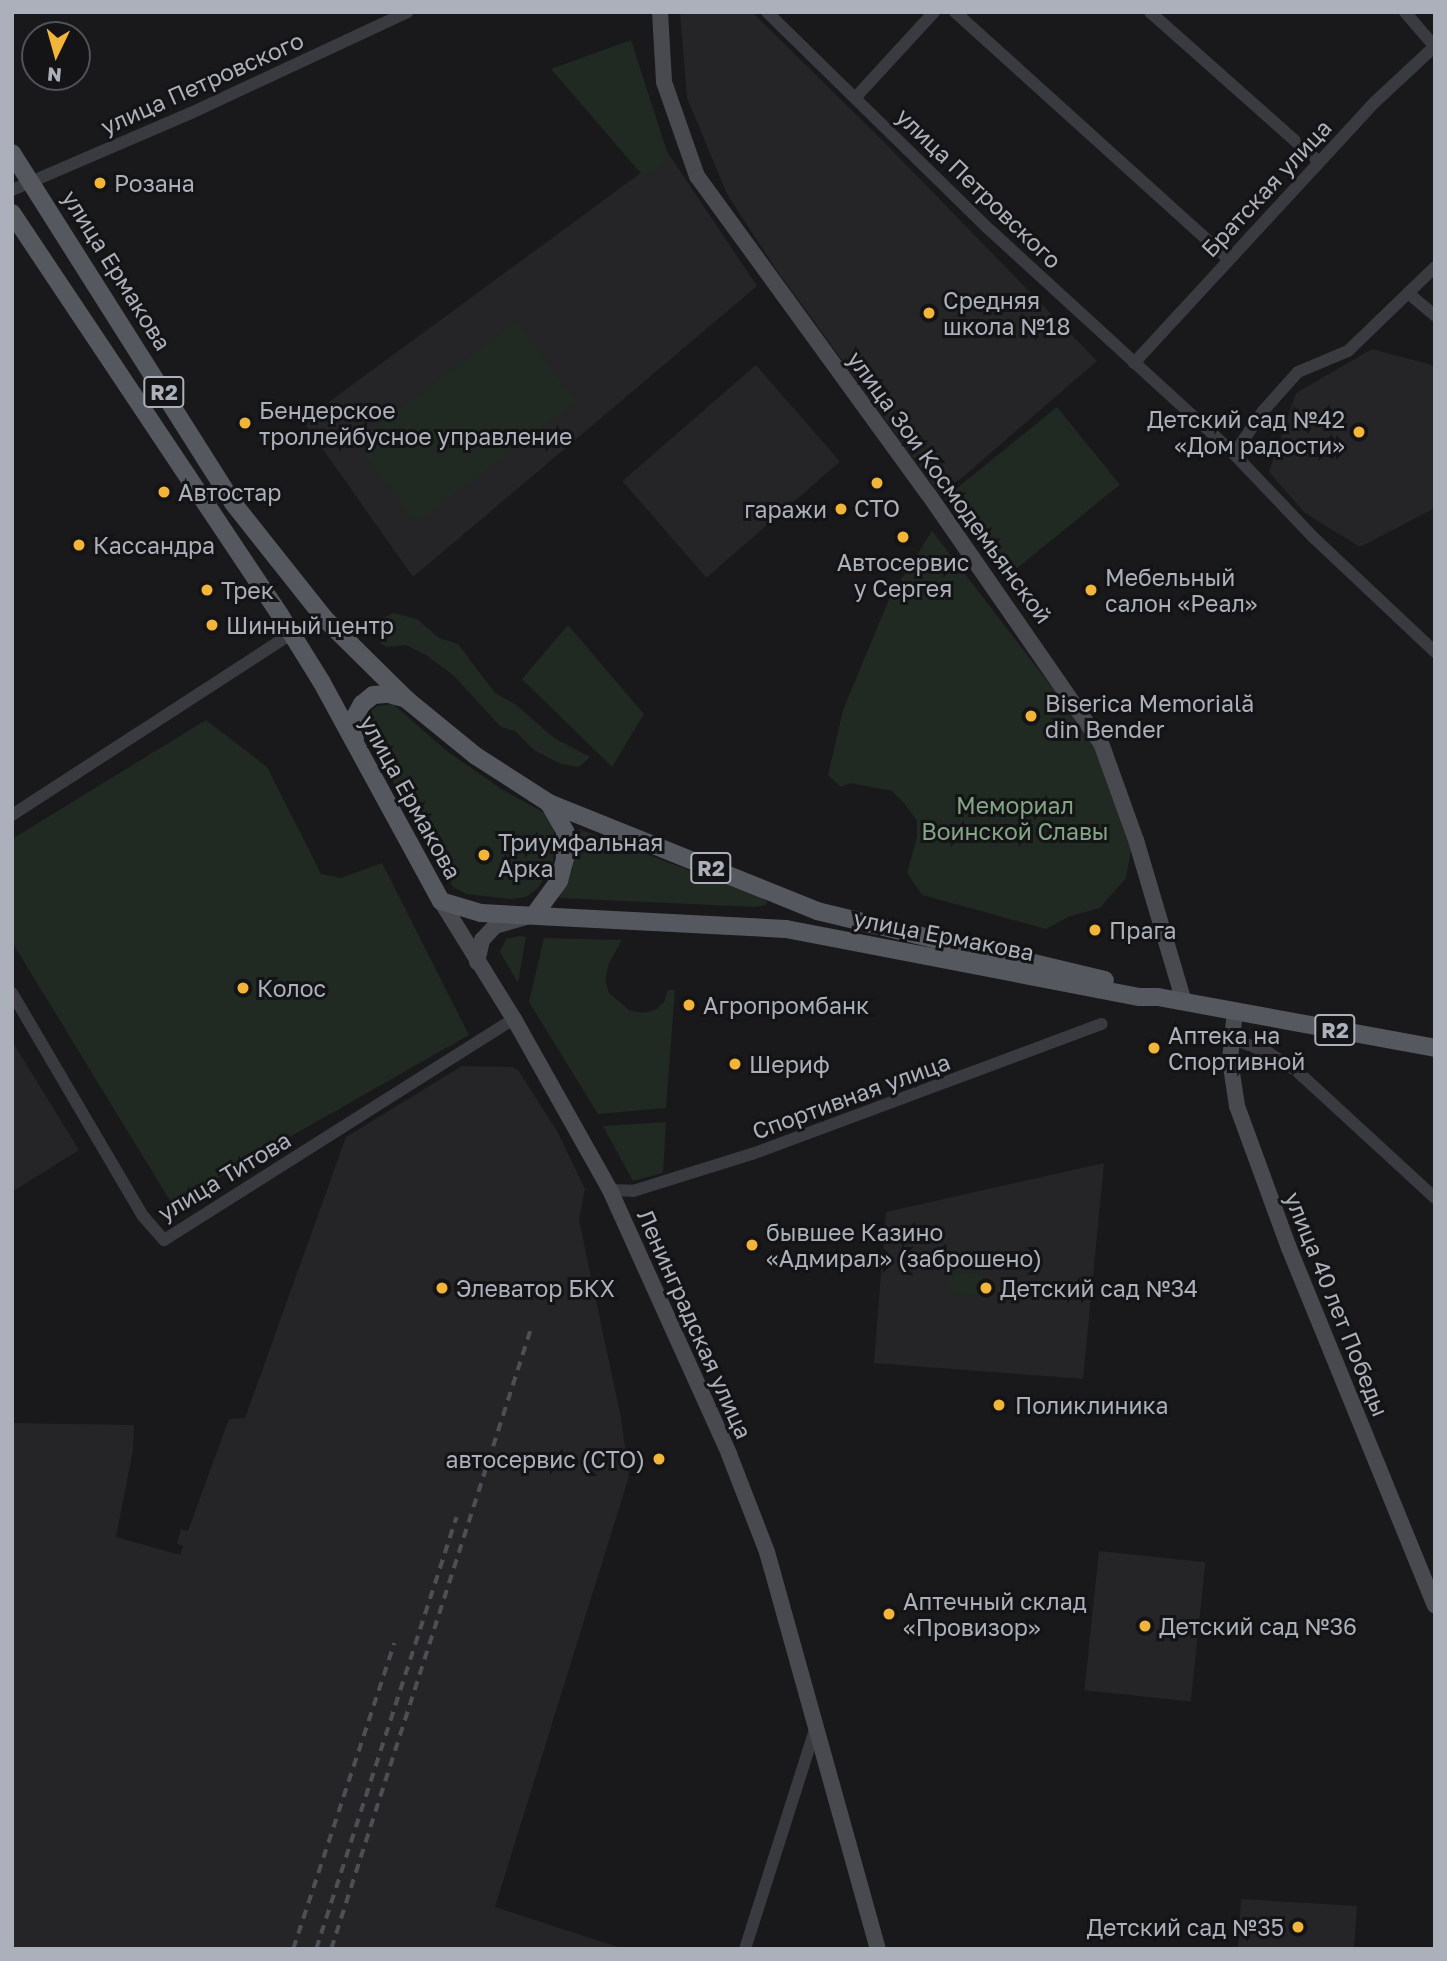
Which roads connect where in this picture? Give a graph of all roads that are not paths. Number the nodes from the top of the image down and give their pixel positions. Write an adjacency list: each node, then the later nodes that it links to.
1 (408, 12): 12 (street, улица Петровского)
2 (660, 12): 33 (street, улица Зои Космодемьянской)
3 (767, 12): 9 (street, улица Петровского)
4 (934, 12): 9 (street)
5 (955, 12): 15 (street)
6 (1150, 12): 11 (street)
7 (1405, 12): 8 (street)
8 (1434, 47): 11 (street, Братская улица)
9 (855, 98): 19 (street, улица Петровского)
10 (12, 153): 12 (main road, R2)
11 (1319, 162): 15 (street, Братская улица)
12 (32, 181): 13 (street, улица Петровского); 21 (main road, улица Ермакова / R2)
13 (12, 190)
14 (12, 213): 22 (main road, улица Ермакова / R2)
15 (1228, 259): 19 (street, Братская улица)
16 (1435, 267): 17 (street)
17 (1408, 293): 18 (street); 20 (street)
18 (1435, 316)
19 (1134, 363): 20 (street, улица Петровского)
20 (1234, 454): 23 (street, улица Петровского)
21 (324, 618): 22 (street); 24 (main road, улица Ермакова / R2)
22 (291, 634): 25 (main road, улица Ермакова / R2); 27 (street)
23 (1435, 652)
24 (406, 699): 25 (main road); 26 (main road, улица Ермакова / R2)
25 (356, 749): 28 (main road, улица Ермакова / R2)
26 (549, 803): 29 (main road); 32 (main road, улица Ермакова / R2)
27 (12, 815)
28 (441, 901): 29 (main road, улица Ермакова); 30 (street, Ленинградская улица)
29 (534, 915): 30 (street); 32 (main road, улица Ермакова)
30 (477, 962): 35 (street, Ленинградская улица)
31 (12, 993): 35 (street, улица Титова)
32 (1158, 997): 33 (main road, улица Ермакова)
33 (1184, 1002): 34 (main road, улица Ермакова / R2)
34 (1236, 1011): 37 (street, улица 40 лет Победы); 38 (main road, улица Ермакова / R2)
35 (514, 1019): 39 (street, Ленинградская улица)
36 (1102, 1024): 39 (street, Спортивная улица)
37 (1231, 1038): 40 (street); 41 (street, улица 40 лет Победы)
38 (1435, 1048)
39 (610, 1190): 42 (street, Ленинградская улица)
40 (1435, 1198)
41 (1435, 1605)
42 (815, 1729): 43 (street); 44 (street, Ленинградская улица)
43 (745, 1949)
44 (878, 1949)

